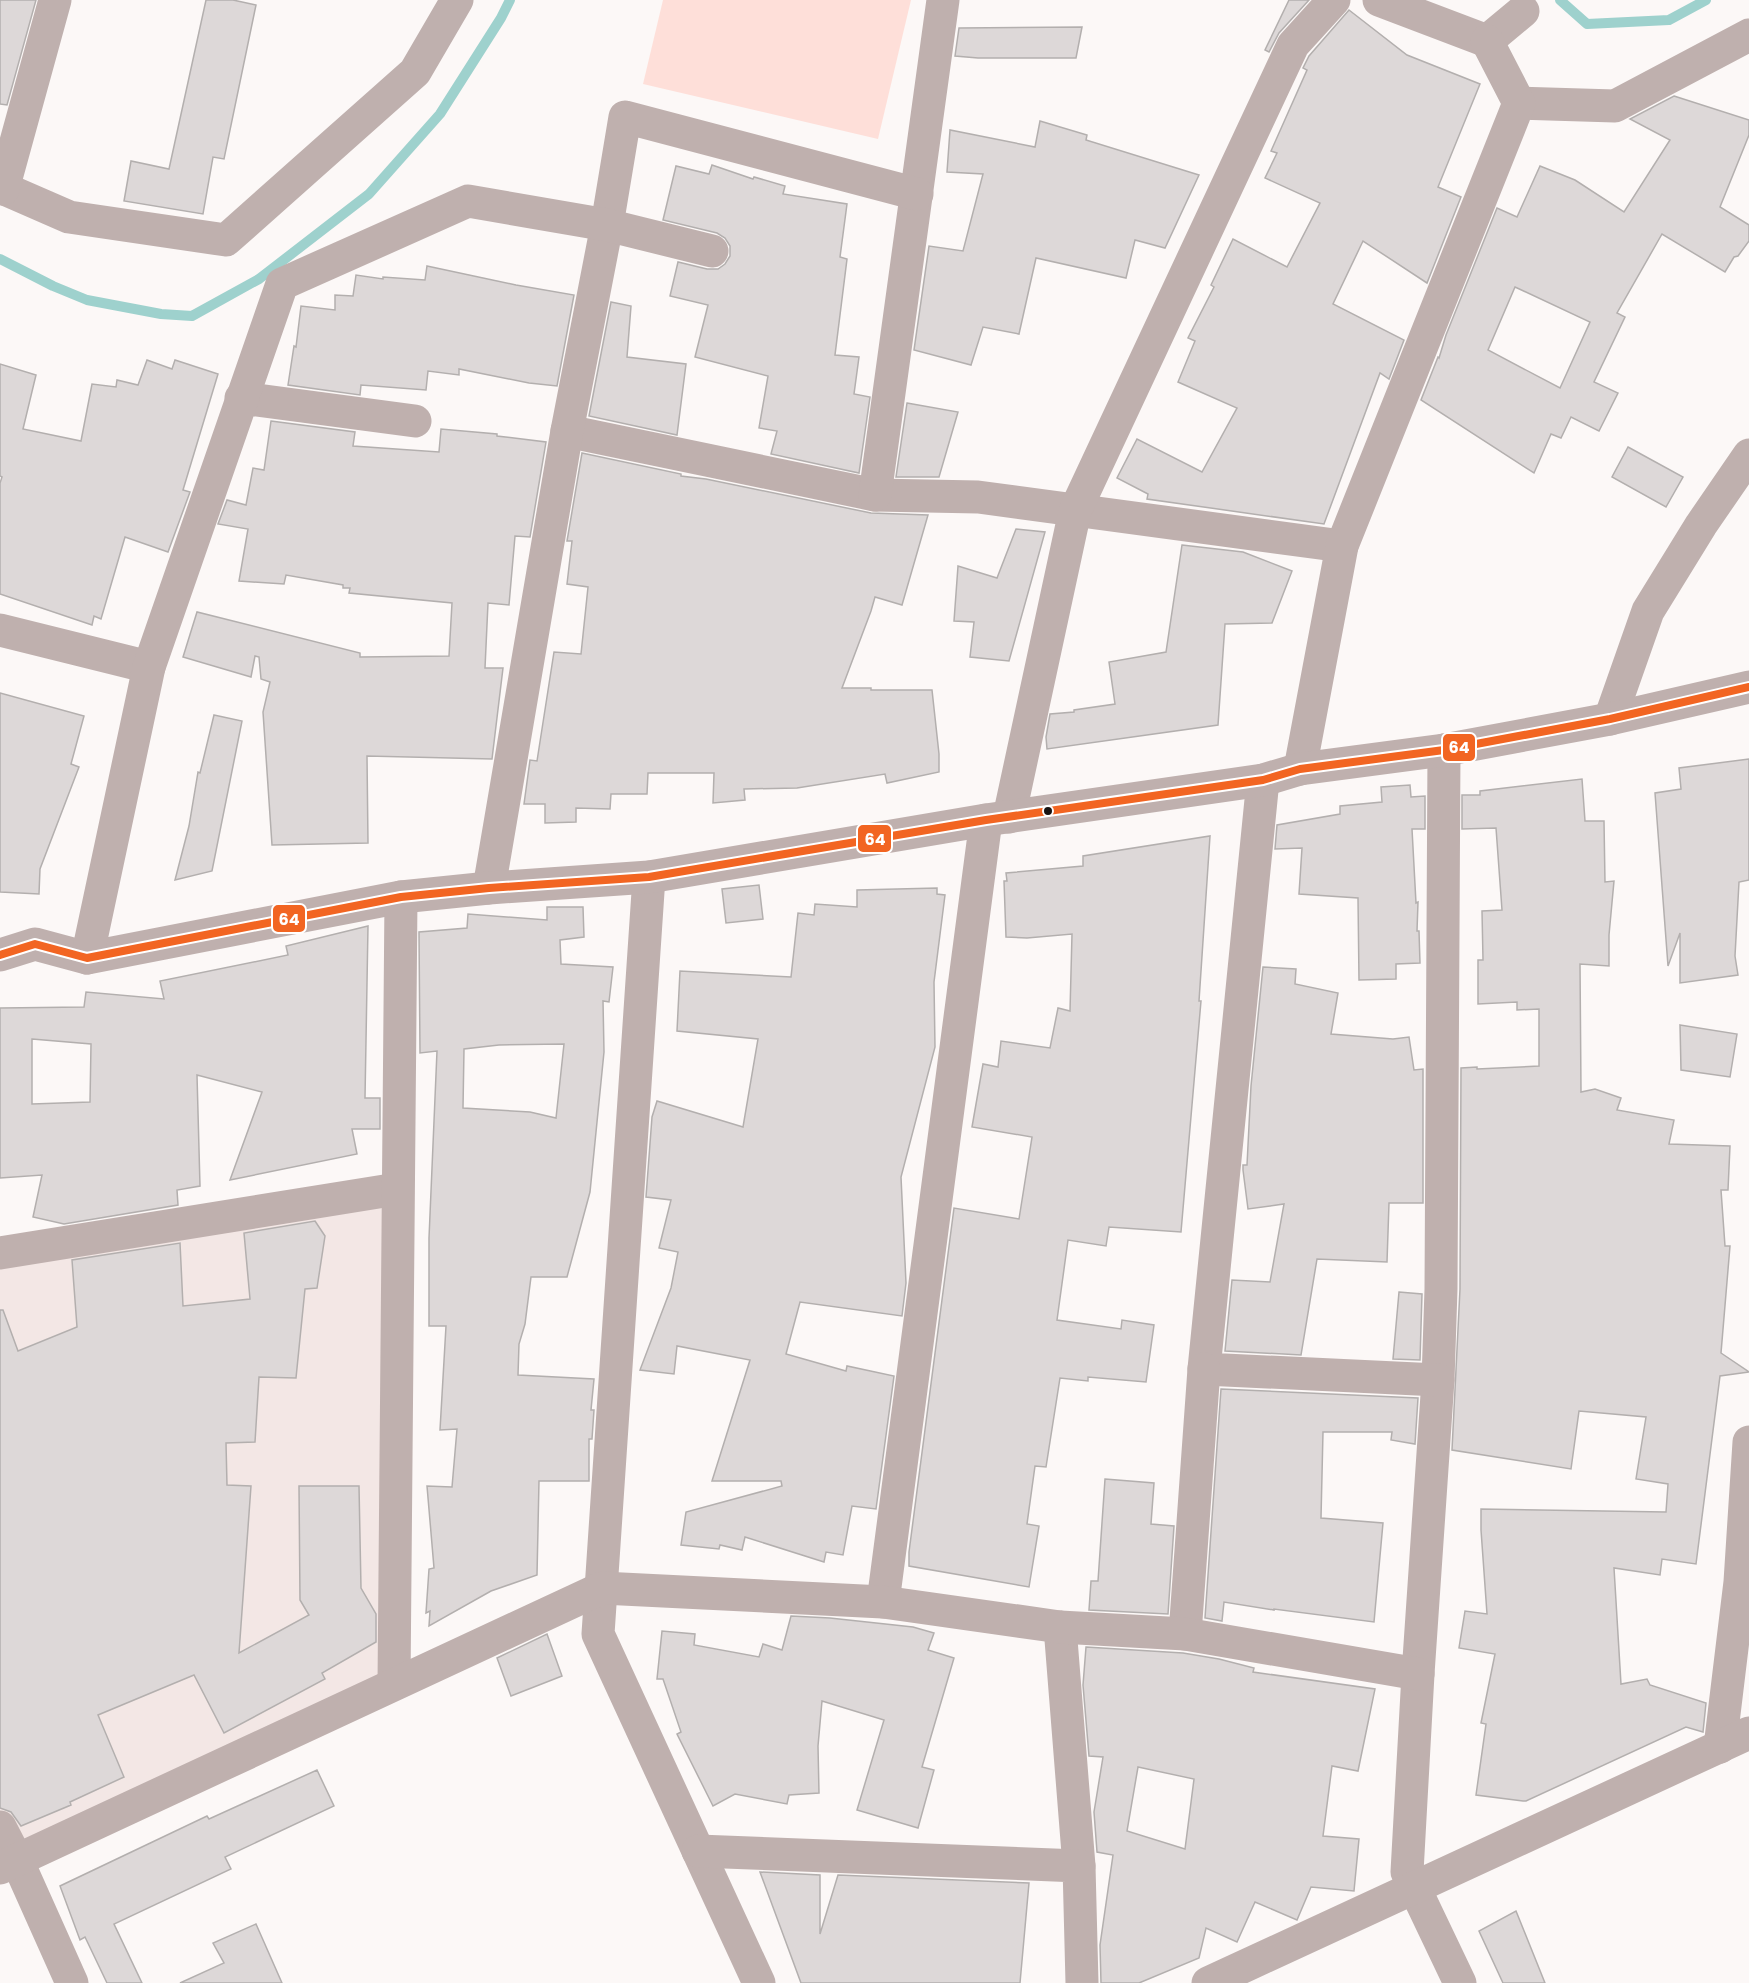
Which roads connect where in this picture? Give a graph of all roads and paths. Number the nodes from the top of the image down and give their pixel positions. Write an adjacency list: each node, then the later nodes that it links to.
1 (56, 0): 10 (street)
2 (457, 0): 10 (street)
3 (943, 0): 11 (street)
4 (1334, 0): 19 (street)
5 (1379, 0): 8 (street)
6 (1523, 11): 8 (street)
7 (1749, 35): 9 (street)
8 (1487, 41): 9 (street)
9 (1519, 103): 20 (street)
10 (2, 188)
11 (917, 194): 12 (street); 18 (street)
12 (607, 225): 13 (street); 14 (street); 16 (street)
13 (712, 251)
14 (241, 398): 15 (street); 22 (street)
15 (415, 421)
16 (567, 430): 18 (street); 30 (street)
17 (1749, 455): 24 (street)
18 (875, 495): 19 (street)
19 (1075, 511): 20 (street); 28 (street)
20 (1342, 546): 26 (street)
21 (0, 630): 22 (street)
22 (149, 667): 35 (street)
23 (1749, 687): 24 (street)
24 (1610, 719): 25 (street)
25 (1444, 750): 26 (street); 39 (street)
26 (1300, 769): 27 (street)
27 (1263, 780): 28 (street); 38 (street)
28 (998, 819): 29 (street); 42 (street)
29 (649, 877): 30 (street); 41 (street)
30 (489, 888): 31 (street)
31 (401, 897): 35 (street); 36 (street)
32 (0, 939): 33 (street)
33 (35, 944): 34 (street); 35 (street)
34 (0, 955)
35 (87, 958)
36 (397, 1189): 37 (street); 46 (street)
37 (0, 1253)
38 (1204, 1369): 39 (street); 44 (street)
39 (1438, 1380): 45 (street)
40 (1749, 1442): 48 (street)
41 (602, 1588): 42 (street); 46 (street); 50 (street)
42 (884, 1602): 43 (street)
43 (1060, 1627): 44 (street); 52 (street)
44 (1185, 1634): 45 (street)
45 (1418, 1674): 53 (street)
46 (394, 1684): 51 (street)
47 (1749, 1733): 48 (street)
48 (1720, 1747): 53 (street)
49 (0, 1827): 51 (street)
50 (698, 1851): 52 (street); 55 (street)
51 (9, 1864): 54 (street)
52 (1079, 1866): 56 (street)
53 (1415, 1887): 57 (street); 58 (street)
54 (72, 1983)
55 (759, 1983)
56 (1082, 1983)
57 (1208, 1983)
58 (1460, 1983)

